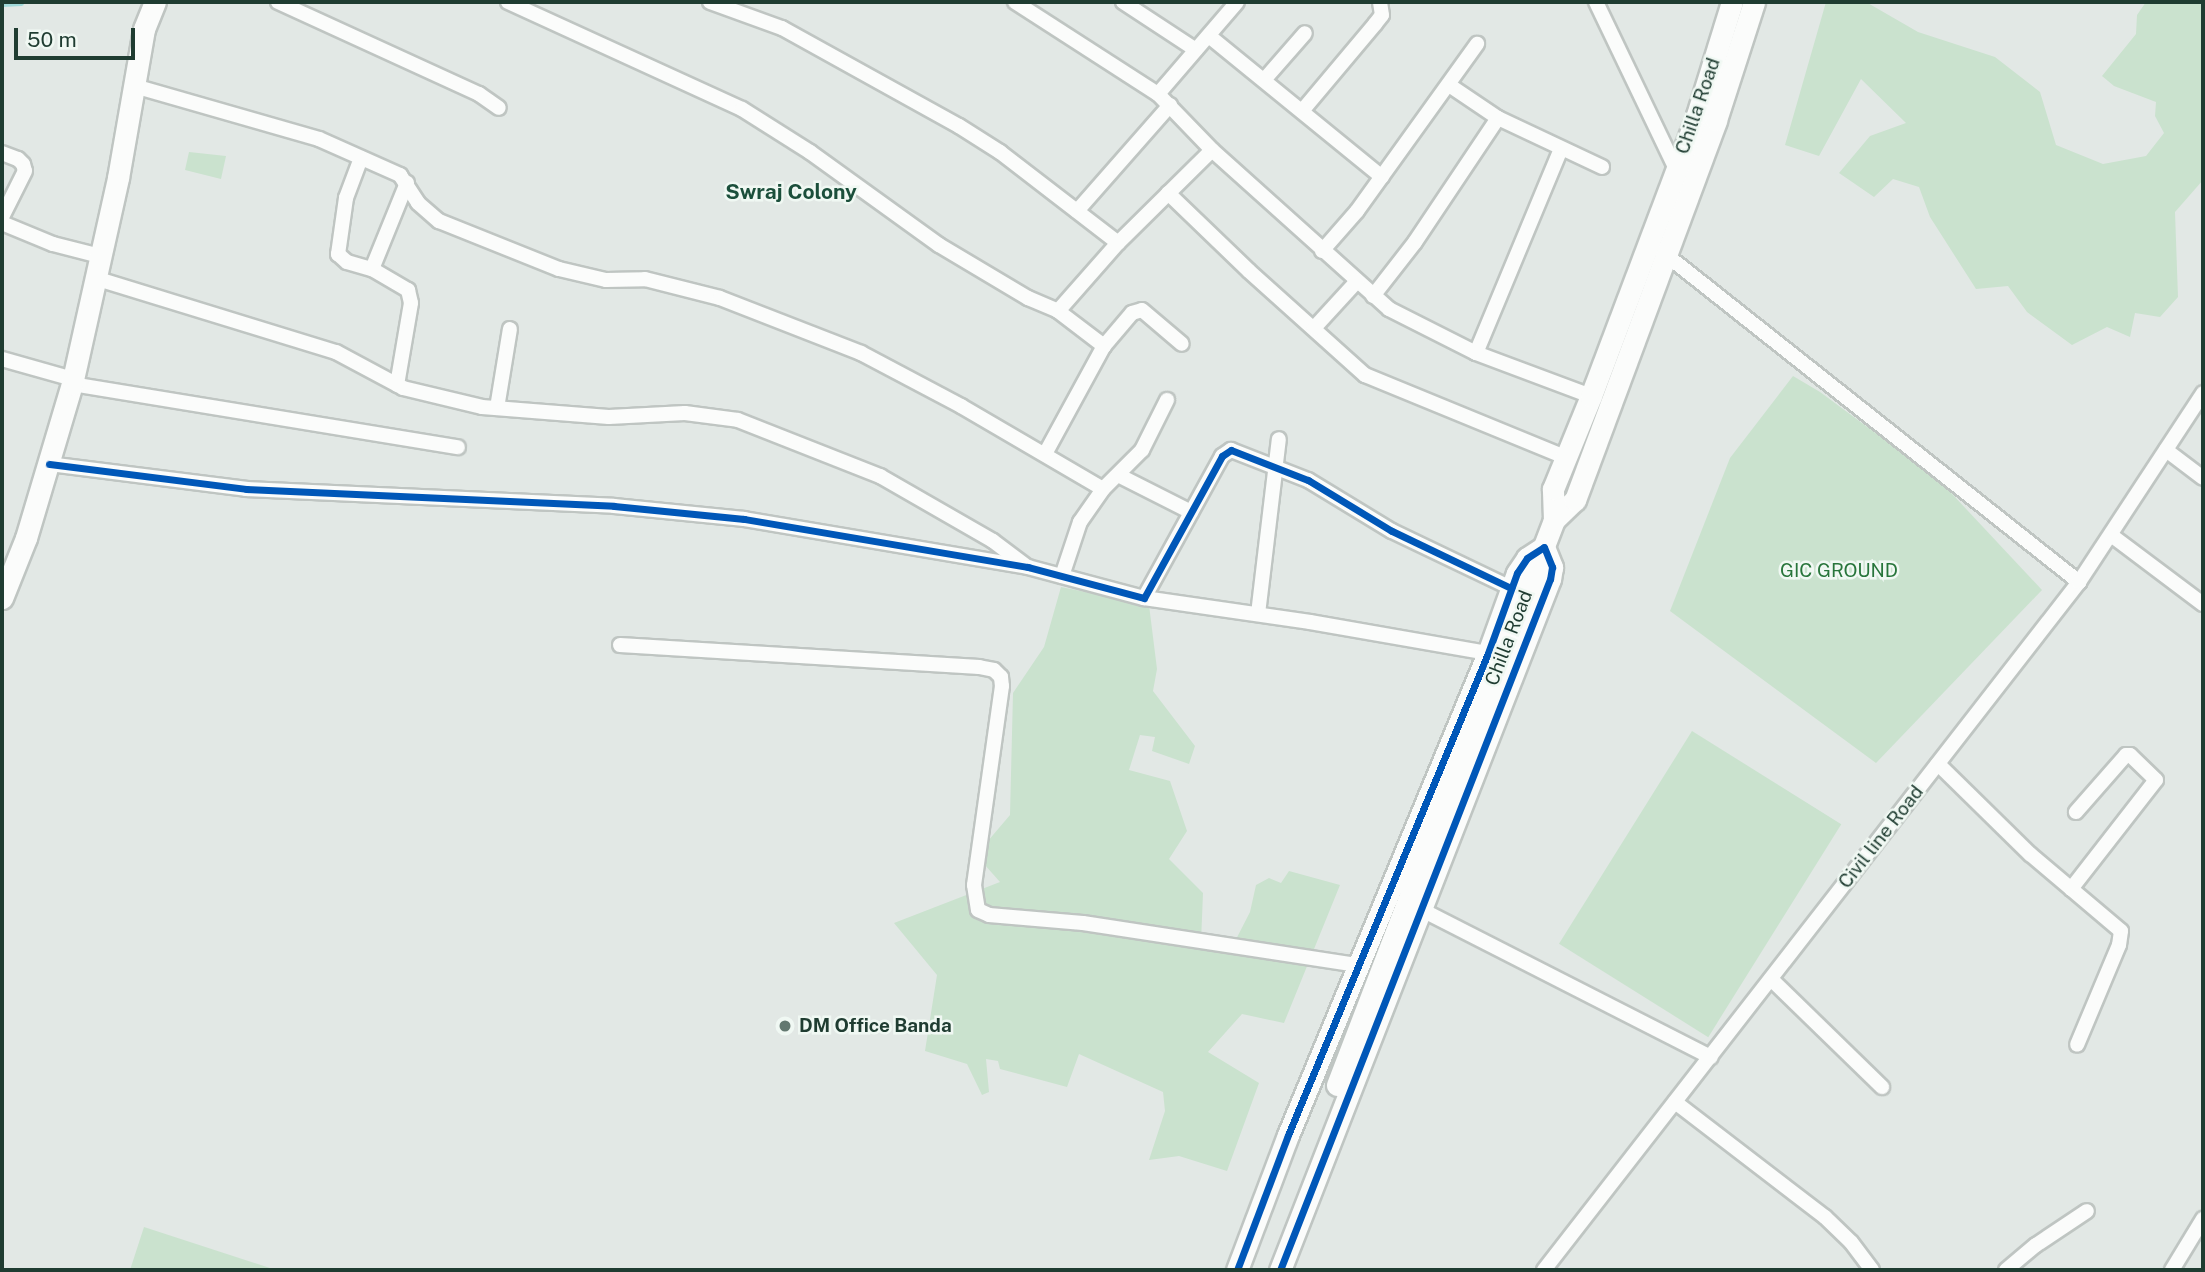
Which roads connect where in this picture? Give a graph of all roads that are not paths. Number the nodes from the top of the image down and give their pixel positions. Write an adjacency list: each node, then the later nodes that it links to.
1 (155, 2): 18 (main road)
2 (278, 2): 21 (street)
3 (508, 2): 45 (street)
4 (710, 2): 33 (street)
5 (1015, 2): 19 (street)
6 (1123, 2): 15 (street)
7 (1237, 2): 13 (street)
8 (1380, 2): 22 (street)
9 (1596, 2): 29 (street)
10 (1732, 2): 29 (main road, Chilla Road)
11 (1754, 2): 39 (main road)
12 (1305, 33): 16 (street)
13 (1209, 36): 15 (street); 16 (street)
14 (1477, 44): 17 (street)
15 (1196, 50): 19 (street)
16 (1264, 80): 22 (street)
17 (1449, 85): 23 (street); 30 (street)
18 (134, 86): 27 (street); 40 (main road)
19 (1158, 94): 20 (street)
20 (1170, 105): 24 (street); 33 (street)
21 (499, 108)
22 (1302, 111): 30 (street)
23 (1498, 118): 25 (street); 44 (street)
24 (1212, 149): 32 (street); 38 (street)
25 (1561, 149): 28 (street); 50 (street)
26 (2, 153): 34 (street)
27 (361, 158): 31 (street); 41 (street)
28 (1602, 167)
29 (1676, 169): 37 (main road, Chilla Road)
30 (1382, 177): 38 (street)
31 (407, 183): 41 (street); 61 (street)
32 (1168, 193): 36 (street); 46 (street)
33 (1077, 211): 36 (street)
34 (2, 217)
35 (2, 223): 40 (street)
36 (1118, 243): 45 (street)
37 (1649, 243): 39 (street); 55 (main road, Chilla Road)
38 (1321, 251): 43 (street)
39 (1667, 255): 69 (main road); 74 (street)
40 (100, 256): 42 (main road)
41 (372, 269): 53 (street)
42 (96, 278): 52 (main road); 53 (street)
43 (1357, 281): 44 (street); 46 (street)
44 (1373, 296): 50 (street)
45 (1058, 311): 49 (street)
46 (1314, 328): 62 (street)
47 (510, 329): 57 (street)
48 (1182, 344): 49 (street)
49 (1104, 346): 61 (street)
50 (1476, 352): 55 (street)
51 (2, 359): 52 (street)
52 (72, 382): 59 (street); 63 (main road)
53 (397, 385): 57 (street)
54 (2203, 393): 60 (street, Civil line Road)
55 (1591, 396): 62 (main road, Chilla Road)
56 (1167, 400): 65 (street)
57 (497, 408): 72 (street)
58 (1279, 439): 64 (street)
59 (458, 447)
60 (2166, 450): 66 (street); 70 (street, Civil line Road)
61 (1045, 454): 67 (street)
62 (1564, 457): 69 (main road, Chilla Road)
63 (49, 464): 72 (street); 76 (main road)
64 (1274, 469): 68 (street); 75 (street); 79 (street)
65 (1118, 475): 67 (street); 68 (street)
66 (2203, 478)
67 (1103, 489): 73 (street)
68 (1191, 512): 77 (street)
69 (1554, 520): 71 (main road, Chilla Road)
70 (2112, 535): 74 (street, Civil line Road); 78 (street)
71 (1544, 547): 75 (main road, Chilla Road); 85 (main road)
72 (1028, 567): 73 (street)
73 (1062, 576): 77 (street)
74 (2079, 582): 82 (street, Civil line Road)
75 (1518, 592): 81 (main road); 95 (main road, Chilla Road)
76 (2, 598)
77 (1144, 598): 79 (street)
78 (2203, 604)
79 (1258, 614): 81 (street)
80 (620, 645): 86 (street)
81 (1488, 653): 86 (main road)
82 (1938, 764): 84 (street); 87 (street, Civil line Road)
83 (2076, 812): 84 (street)
84 (2071, 889): 88 (street)
85 (1422, 911): 89 (street); 96 (main road)
86 (1358, 965): 94 (main road)
87 (1771, 979): 89 (street, Civil line Road); 90 (street)
88 (2077, 1045)
89 (1711, 1057): 91 (street, Civil line Road)
90 (1882, 1087)
91 (1675, 1102): 97 (street, Civil line Road); 98 (street)
92 (2087, 1211): 99 (street)
93 (2203, 1219): 100 (street)
94 (1237, 1270)
95 (1266, 1270)
96 (1280, 1270)
97 (1544, 1270)
98 (1872, 1270)
99 (2006, 1270)
100 (2172, 1270)

